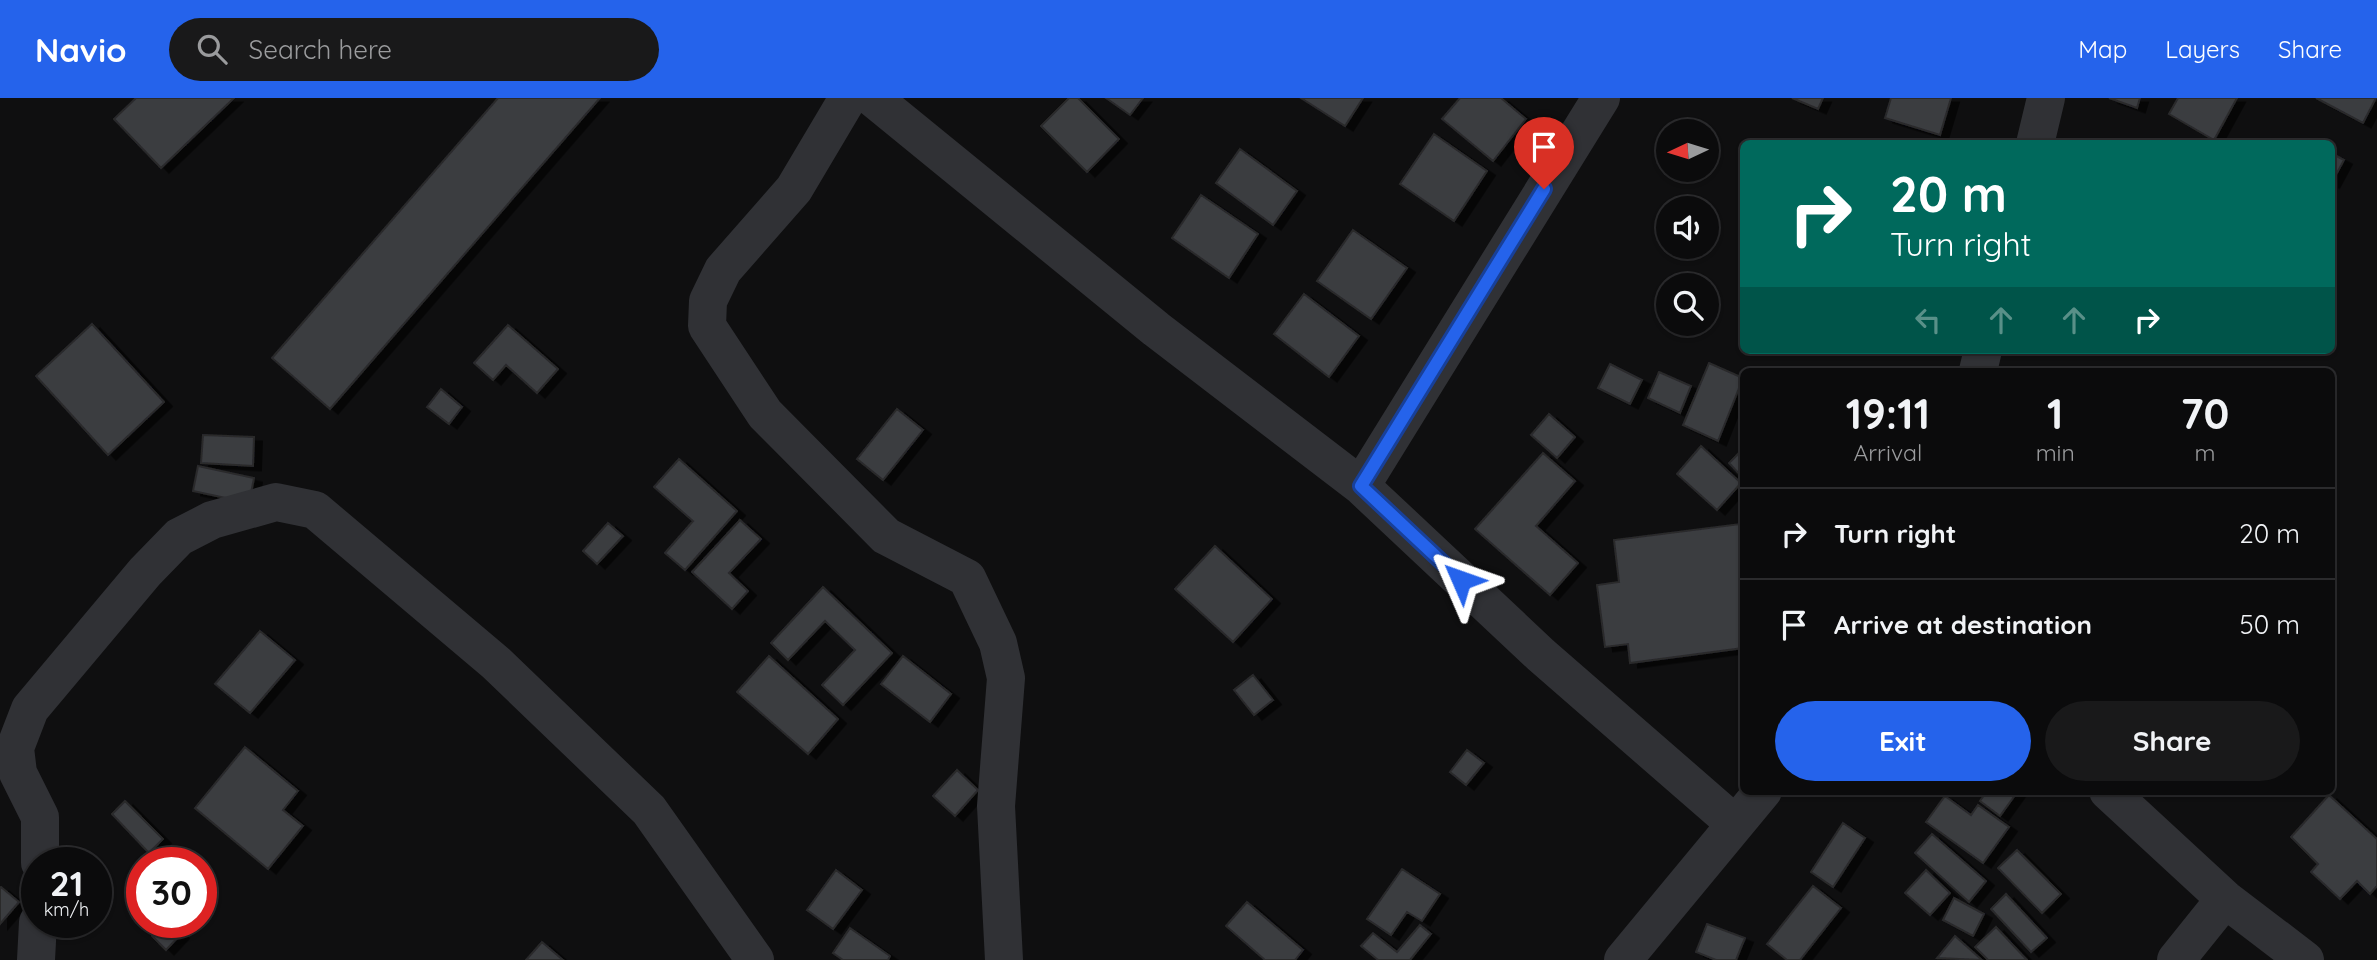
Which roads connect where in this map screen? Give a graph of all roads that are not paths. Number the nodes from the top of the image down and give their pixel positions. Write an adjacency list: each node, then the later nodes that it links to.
1 (848, 98): 15 (street)
2 (873, 98): 6 (street)
3 (1601, 98): 6 (street)
4 (2046, 98): 5 (street)
5 (2036, 140)
6 (1361, 486): 9 (street)
7 (1759, 795): 9 (street)
8 (2112, 795): 11 (street)
9 (1734, 823): 16 (street)
10 (40, 847): 14 (street)
11 (2225, 899): 17 (street); 18 (street)
12 (37, 938): 13 (street)
13 (36, 960)
14 (755, 960)
15 (1004, 960)
16 (1623, 960)
17 (2176, 960)
18 (2305, 960)

